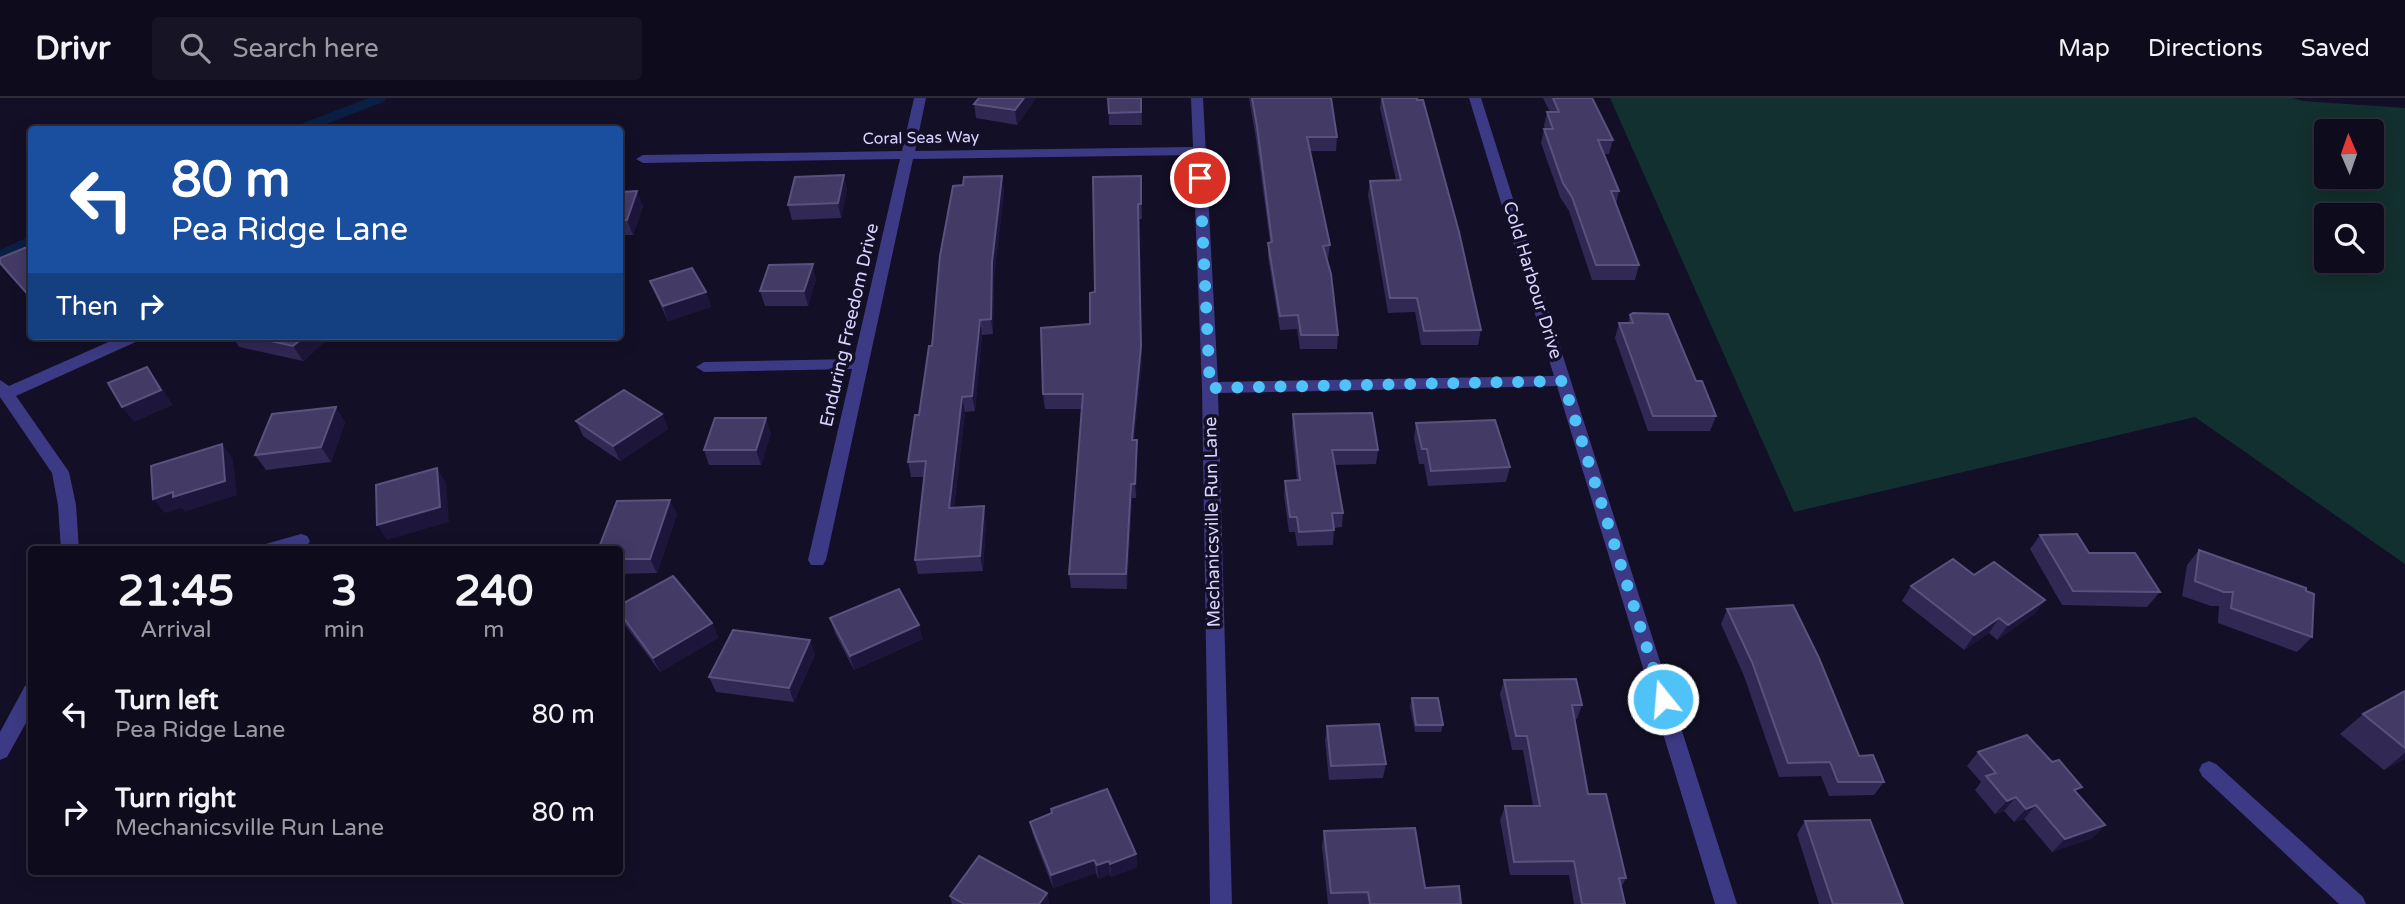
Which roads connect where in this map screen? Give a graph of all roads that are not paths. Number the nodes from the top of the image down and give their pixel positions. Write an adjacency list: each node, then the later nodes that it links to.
1 (920, 98): 5 (street, Enduring Freedom Drive)
2 (1196, 98): 4 (street, Mechanicsville Run Lane)
3 (1475, 98): 10 (street, Cold Harbour Drive)
4 (1199, 151): 5 (street, Coral Seas Way); 11 (street, Mechanicsville Run Lane)
5 (907, 155): 6 (street, Coral Seas Way); 8 (street, Enduring Freedom Drive)
6 (643, 159)
7 (125, 340): 12 (street)
8 (860, 364): 9 (street); 16 (street, Enduring Freedom Drive)
9 (704, 368)
10 (1563, 381): 11 (street); 21 (street, Cold Harbour Drive)
11 (1210, 388): 20 (street, Mechanicsville Run Lane)
12 (3, 389): 14 (street)
13 (301, 541): 15 (street)
14 (70, 546)
15 (283, 546)
16 (817, 560)
17 (28, 699): 18 (street)
18 (0, 751)
19 (2209, 771): 22 (street)
20 (1221, 904)
21 (1726, 904)
22 (2355, 904)

